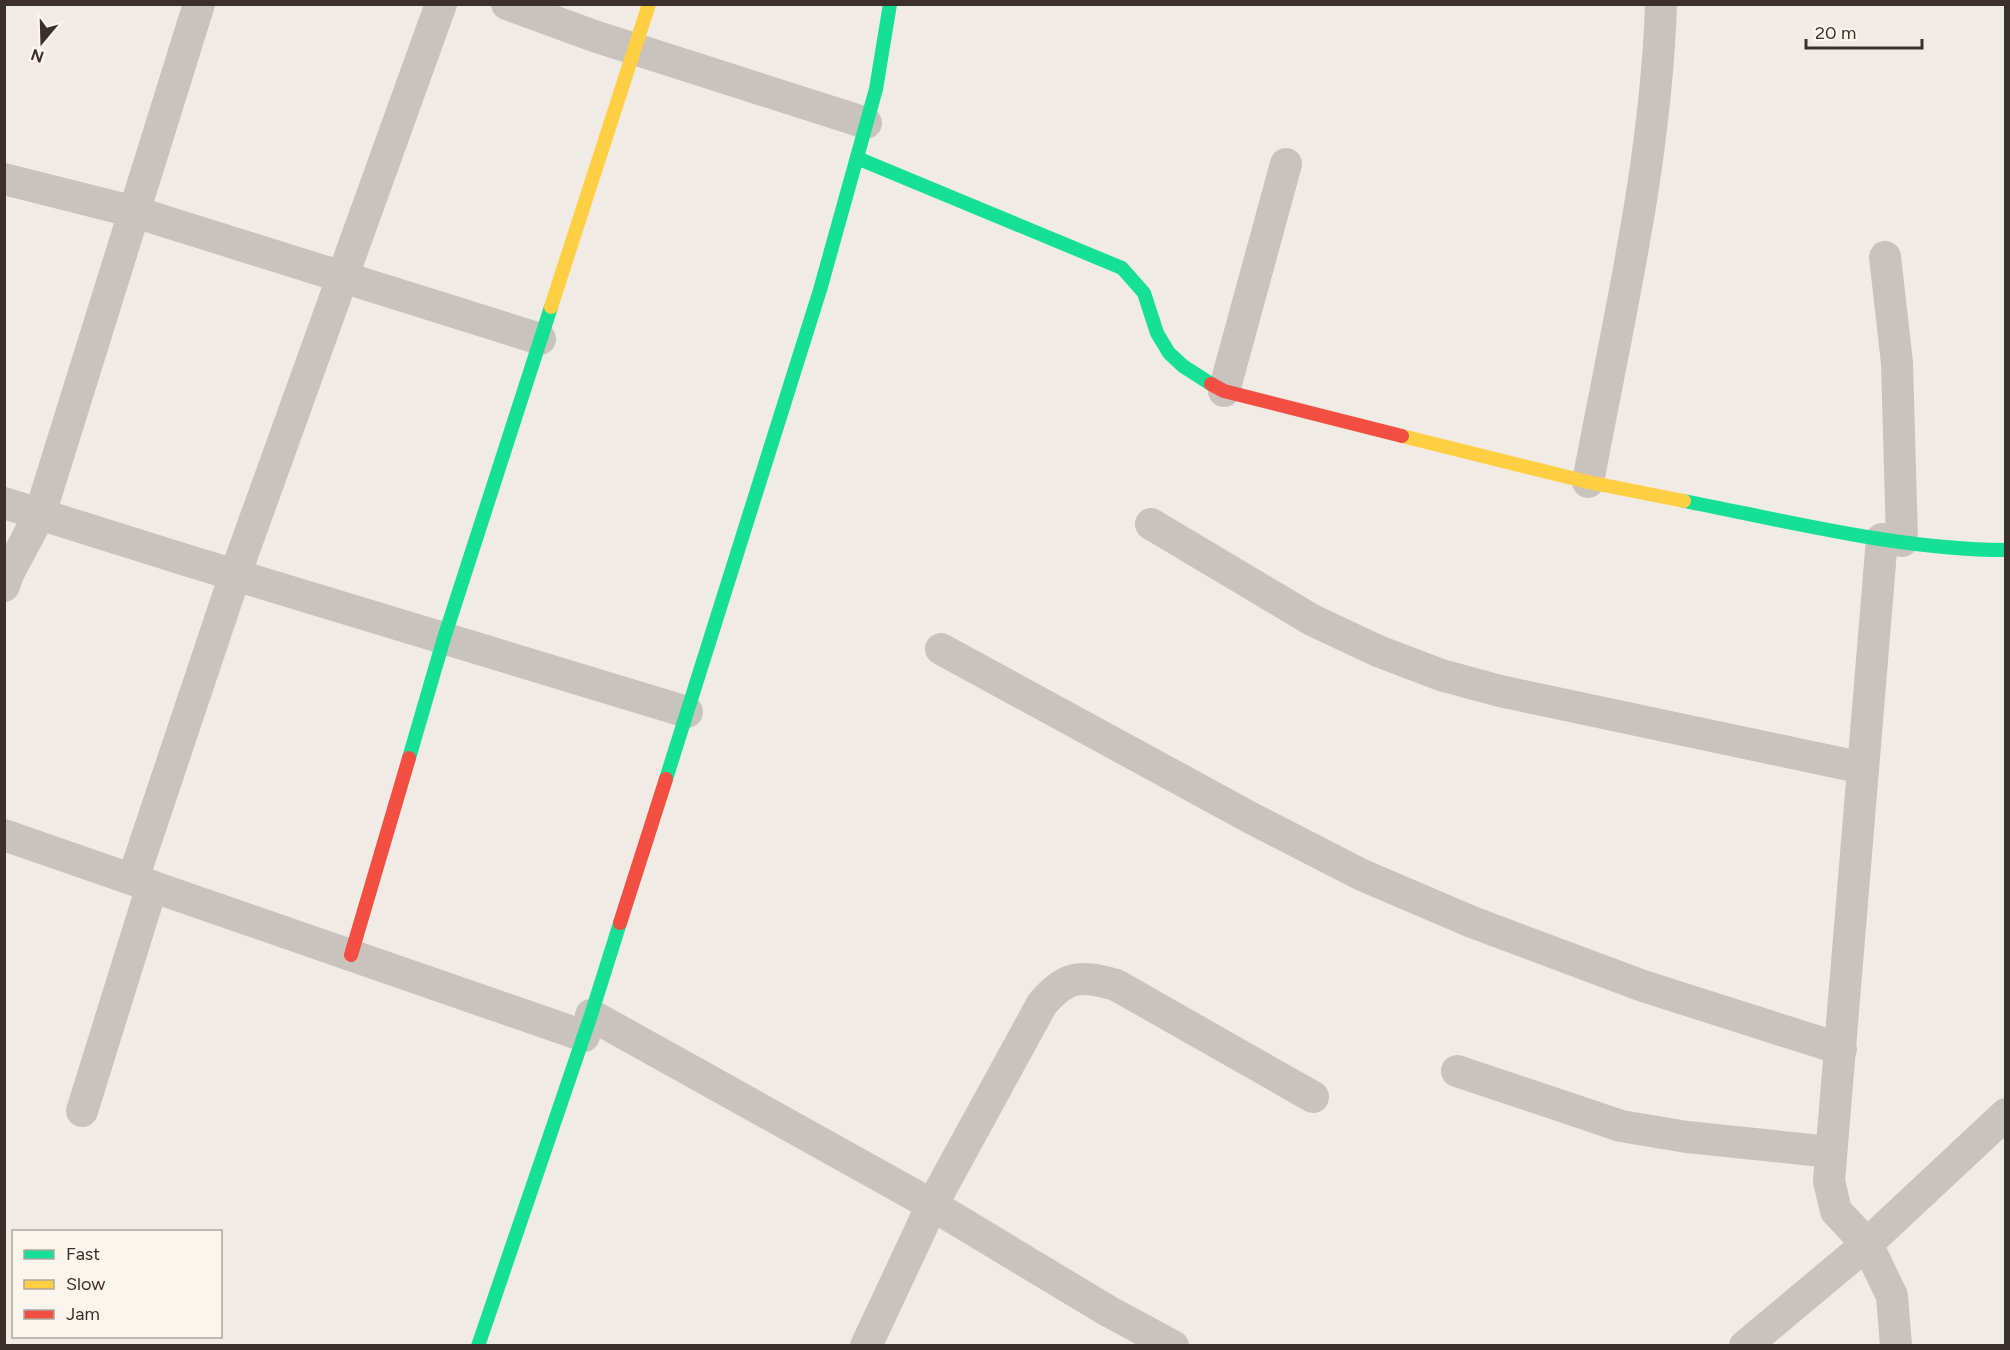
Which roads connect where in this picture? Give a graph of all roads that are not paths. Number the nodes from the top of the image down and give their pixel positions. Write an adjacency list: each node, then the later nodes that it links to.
1 (199, 4): 12 (street)
2 (441, 4): 14 (street)
3 (507, 4): 7 (street)
4 (649, 4): 7 (street)
5 (890, 4): 8 (street)
6 (1661, 4): 17 (street)
7 (634, 49): 8 (street); 15 (street)
8 (866, 123): 9 (street)
9 (857, 158): 16 (street); 27 (street)
10 (1286, 164): 16 (street)
11 (4, 180): 12 (street)
12 (135, 212): 14 (street); 19 (street)
13 (1885, 257): 21 (street)
14 (343, 277): 15 (street); 23 (street)
15 (540, 339): 25 (street)
16 (1224, 391): 17 (street)
17 (1588, 482): 21 (street)
18 (4, 503): 19 (street)
19 (40, 514): 23 (street); 24 (street)
20 (1151, 524): 28 (street)
21 (1892, 540): 22 (street); 28 (street)
22 (2006, 550)
23 (236, 575): 25 (street); 30 (street)
24 (4, 586)
25 (444, 638): 27 (street); 31 (street)
26 (941, 649): 33 (street)
27 (687, 712): 32 (street)
28 (1863, 768): 33 (street)
29 (4, 835): 30 (street)
30 (143, 883): 31 (street); 36 (street)
31 (351, 956): 32 (street)
32 (588, 1026): 39 (street); 41 (street)
33 (1841, 1049): 38 (street)
34 (1457, 1071): 38 (street)
35 (1313, 1097): 39 (street)
36 (82, 1111)
37 (2006, 1114): 40 (street)
38 (1832, 1152): 40 (street)
39 (932, 1205): 42 (street); 43 (street)
40 (1867, 1244): 44 (street); 45 (street)
41 (478, 1346)
42 (866, 1346)
43 (1173, 1346)
44 (1745, 1346)
45 (1896, 1346)

